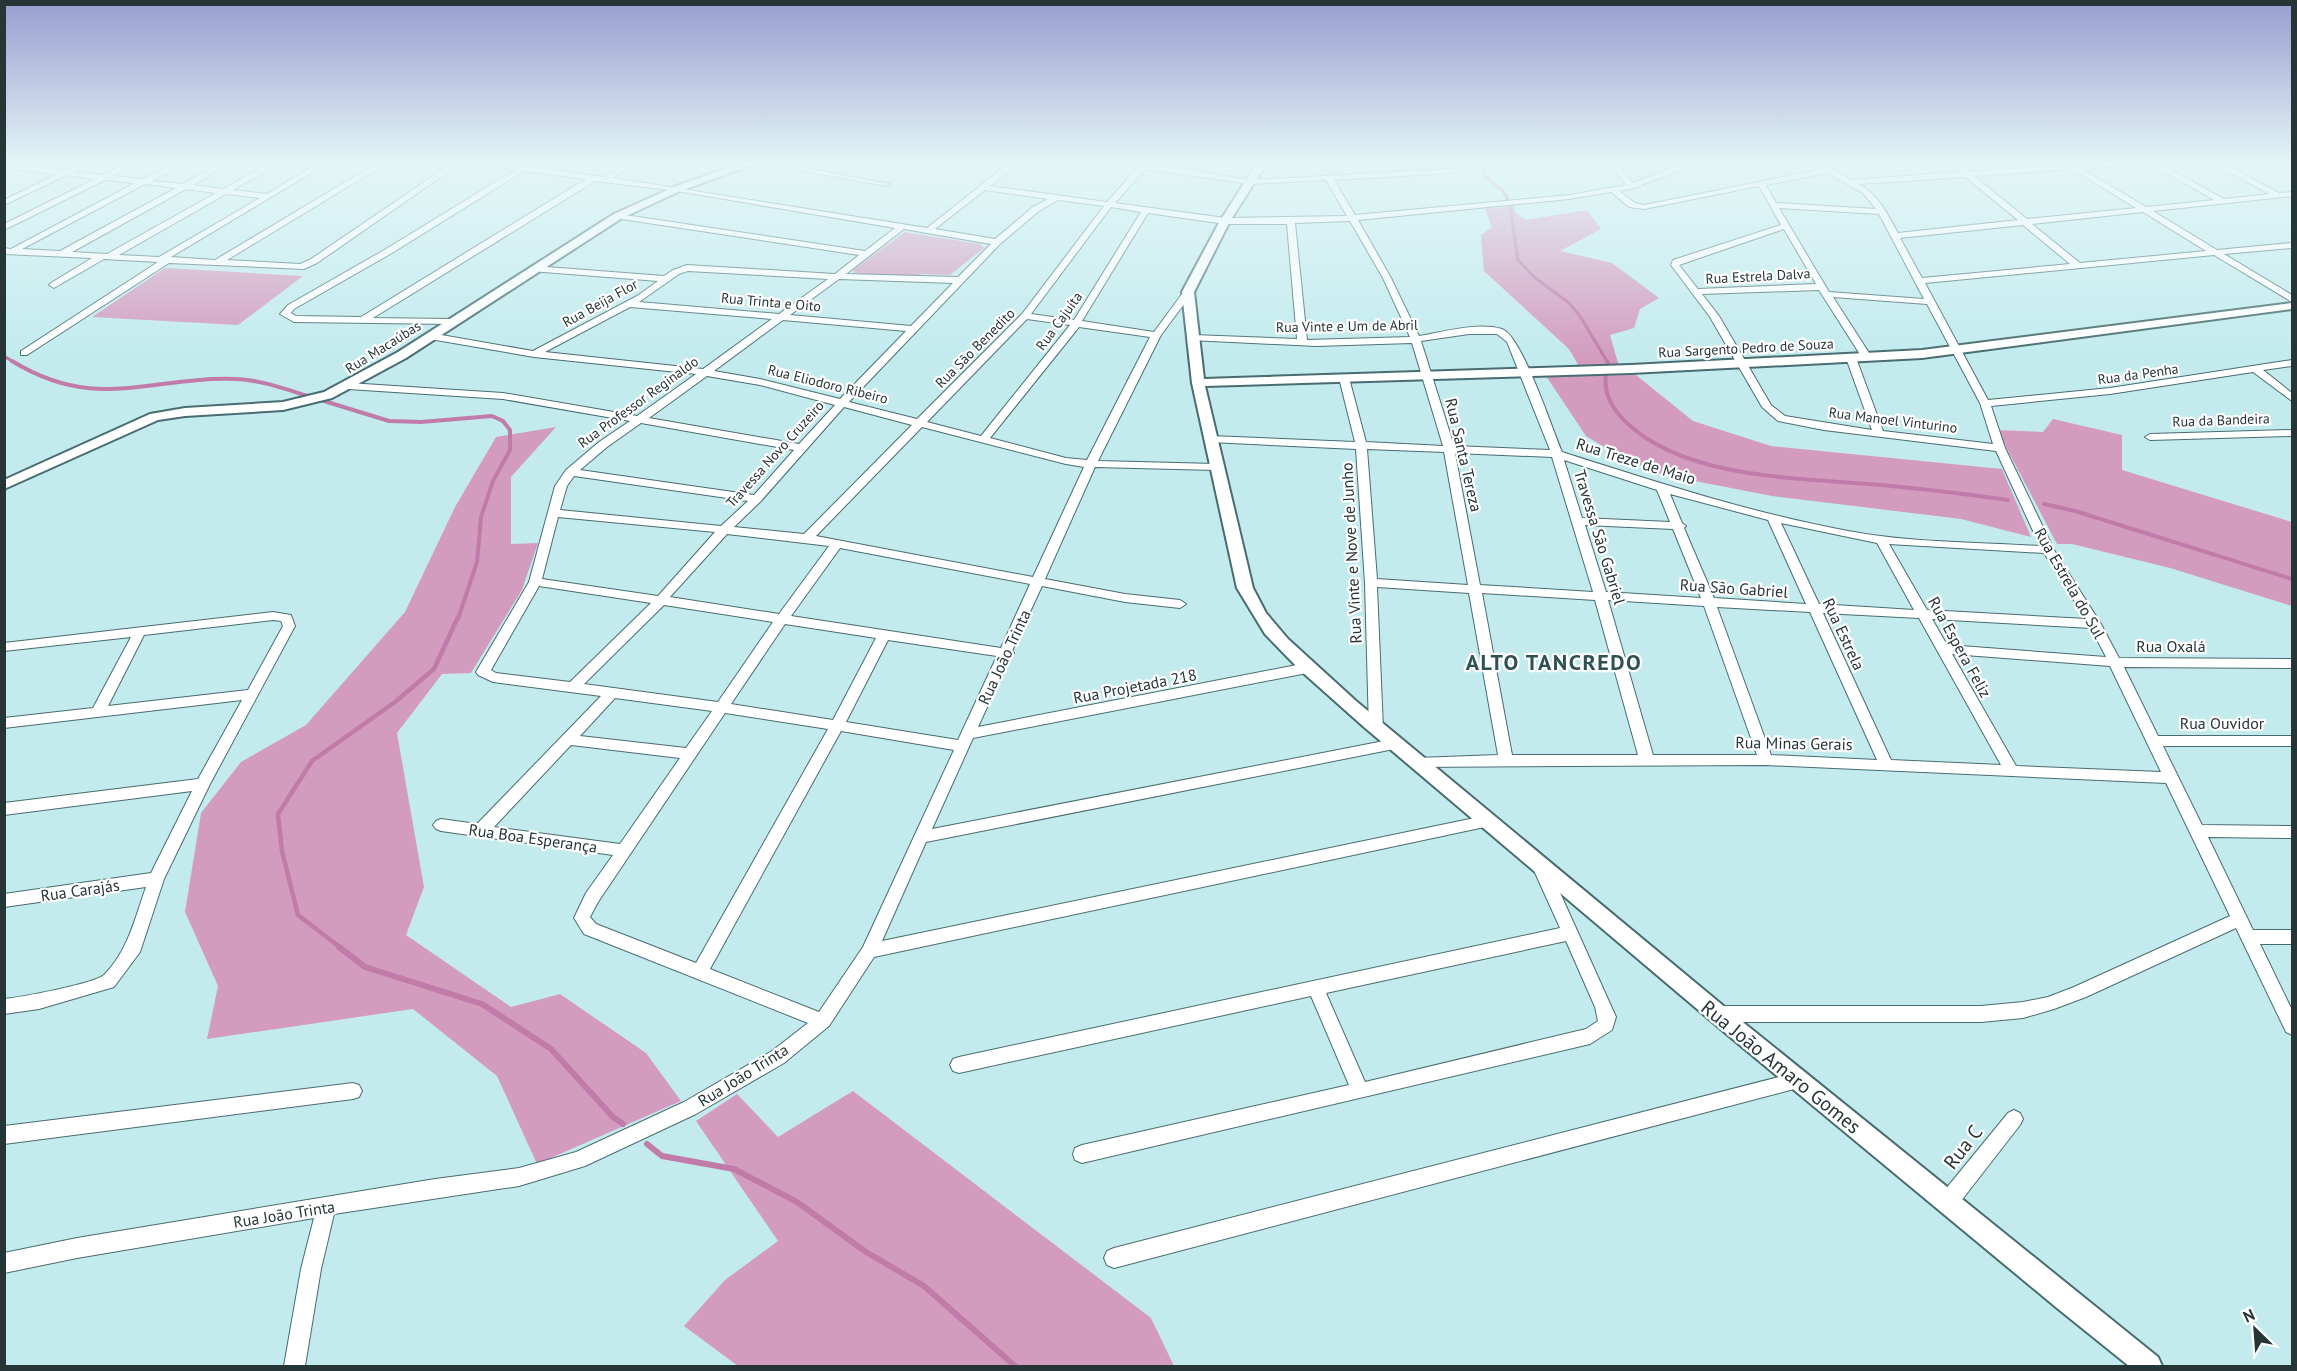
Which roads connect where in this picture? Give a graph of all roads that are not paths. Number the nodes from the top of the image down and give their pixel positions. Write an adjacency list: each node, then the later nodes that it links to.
1 (56, 227): 29 (street)
2 (110, 227): 31 (street)
3 (160, 227): 33 (street)
4 (217, 227): 34 (street)
5 (277, 227): 35 (street)
6 (364, 227): 35 (street)
7 (425, 227): 52 (street)
8 (519, 227): 52 (street)
9 (601, 227): 37 (street, Rua Macaúbas)
10 (690, 227): 32 (street)
11 (901, 227): 25 (street); 32 (street, Rua Professor Reginaldo)
12 (933, 227): 25 (street)
13 (1014, 227): 27 (street, Travessa Novo Cruzeiro)
14 (1092, 227): 50 (street, Rua São Benedito)
15 (1136, 227): 54 (street, Rua Cajuíta)
16 (1222, 227): 44 (street)
17 (1292, 227): 61 (street)
18 (1359, 227): 60 (street, Rua Santa Tereza)
19 (1783, 227): 45 (street)
20 (1787, 227): 43 (street)
21 (1889, 227): 26 (street, Rua Estrela do Sul)
22 (1972, 227): 26 (street)
23 (2030, 227): 36 (street)
24 (2172, 227): 30 (street)
25 (928, 231): 27 (street)
26 (1894, 236): 41 (street, Rua Estrela do Sul)
27 (997, 242): 40 (street, Travessa Novo Cruzeiro)
28 (2292, 246): 30 (street)
29 (8, 251): 31 (street)
30 (2214, 253): 36 (street); 46 (street)
31 (62, 254): 33 (street)
32 (867, 254): 38 (street, Rua Professor Reginaldo)
33 (105, 257): 34 (street); 42 (street)
34 (163, 260): 35 (street); 63 (street)
35 (216, 263)
36 (2078, 266): 41 (street)
37 (534, 269): 39 (street); 53 (street, Rua Macaúbas)
38 (841, 276): 39 (street, Rua Beija Flor); 40 (street); 51 (street, Rua Professor Reginaldo)
39 (666, 279): 48 (street, Rua Beija Flor)
40 (960, 280): 55 (street, Travessa Novo Cruzeiro)
41 (1921, 281): 47 (street, Rua Estrela do Sul)
42 (54, 285)
43 (1824, 290): 45 (street, Rua Estrela Dalva); 47 (street, Rua Estrela Dalva); 65 (street)
44 (1188, 292): 57 (street, Rua João Trinta); 59 (street)
45 (1696, 292): 68 (street)
46 (2292, 299)
47 (1932, 302): 62 (street, Rua Estrela do Sul)
48 (628, 304): 51 (street, Rua Trinta e Oito); 64 (street, Rua Beija Flor)
49 (2292, 306): 62 (street, Rua Sargento Pedro de Souza)
50 (1025, 316): 54 (street); 80 (street, Rua São Benedito)
51 (782, 317): 55 (street, Rua Trinta e Oito); 70 (street, Rua Professor Reginaldo)
52 (363, 320): 53 (street)
53 (450, 322): 58 (street, Rua Macaúbas)
54 (1076, 324): 57 (street); 84 (street, Rua Cajuíta)
55 (913, 329): 77 (street, Travessa Novo Cruzeiro)
56 (1502, 333): 60 (street, Rua Vinte e Um de Abril); 71 (street, Travessa São Gabriel)
57 (1156, 335): 91 (street, Rua João Trinta)
58 (430, 336): 64 (street, Rua Eliodoro Ribeiro); 75 (street, Rua Macaúbas)
59 (1193, 338): 61 (street, Rua Vinte e Um de Abril); 74 (street)
60 (1416, 340): 61 (street, Rua Vinte e Um de Abril); 72 (street, Rua Santa Tereza)
61 (1302, 342)
62 (1958, 351): 65 (street, Rua Sargento Pedro de Souza); 78 (street, Rua Estrela do Sul)
63 (24, 353)
64 (534, 354): 70 (street, Rua Eliodoro Ribeiro)
65 (1866, 356): 66 (street, Rua Sargento Pedro de Souza)
66 (1851, 358): 68 (street, Rua Sargento Pedro de Souza); 82 (street)
67 (2292, 363): 69 (street, Rua da Penha)
68 (1743, 364): 71 (street, Rua Sargento Pedro de Souza); 82 (street, Rua Manoel Vinturino)
69 (2255, 369): 76 (street, Rua da Bandeira); 78 (street, Rua da Penha)
70 (704, 372): 77 (street, Rua Eliodoro Ribeiro); 79 (street, Rua Professor Reginaldo)
71 (1524, 373): 72 (street, Rua Sargento Pedro de Souza); 90 (street, Travessa São Gabriel)
72 (1428, 376): 73 (street, Rua Sargento Pedro de Souza); 89 (street, Rua Santa Tereza)
73 (1344, 378): 74 (street, Rua Sargento Pedro de Souza); 86 (street, Rua Vinte e Nove de Junho)
74 (1198, 383): 85 (street)
75 (348, 386): 79 (street); 94 (street, Rua Macaúbas)
76 (2291, 396)
77 (843, 402): 80 (street, Rua Eliodoro Ribeiro); 87 (street, Travessa Novo Cruzeiro)
78 (1985, 403): 88 (street, Rua Estrela do Sul)
79 (639, 420): 87 (street); 93 (street, Rua Professor Reginaldo)
80 (920, 422): 84 (street, Rua Eliodoro Ribeiro); 102 (street, Rua São Benedito)
81 (2292, 433): 83 (street, Rua da Bandeira)
82 (1879, 434): 88 (street, Rua Manoel Vinturino)
83 (2150, 437)
84 (983, 440): 91 (street, Rua Eliodoro Ribeiro)
85 (1209, 440): 86 (street, Rua Treze de Maio); 92 (street, Rua João Amaro Gomes)
86 (1361, 445): 89 (street, Rua Treze de Maio); 108 (street, Rua Vinte e Nove de Junho)
87 (801, 448): 96 (street, Travessa Novo Cruzeiro)
88 (2000, 448): 105 (street, Rua Estrela do Sul)
89 (1449, 449): 90 (street, Rua Treze de Maio); 109 (street, Rua Santa Tereza)
90 (1557, 454): 95 (street, Rua Treze de Maio); 99 (street, Travessa São Gabriel)
91 (1091, 464): 92 (street, Rua Eliodoro Ribeiro); 107 (street, Rua João Trinta)
92 (1216, 467): 125 (street, Rua João Amaro Gomes)
93 (570, 472): 96 (street); 97 (street, Rua Professor Reginaldo)
94 (4, 485)
95 (1662, 488): 98 (street, Rua Treze de Maio); 100 (street)
96 (757, 499): 101 (street, Travessa Novo Cruzeiro)
97 (555, 513): 101 (street); 106 (street, Rua Professor Reginaldo)
98 (1773, 518): 103 (street, Rua Treze de Maio); 114 (street, Rua Estrela)
99 (1576, 521): 100 (street); 110 (street, Travessa São Gabriel)
100 (1680, 526): 112 (street)
101 (725, 529): 102 (street); 111 (street, Travessa Novo Cruzeiro)
102 (807, 538): 104 (street)
103 (1881, 540): 105 (street, Rua Treze de Maio); 115 (street, Rua Espera Feliz)
104 (837, 543): 107 (street); 116 (street)
105 (2048, 550): 117 (street, Rua Estrela do Sul)
106 (535, 582): 111 (street); 126 (street, Rua Professor Reginaldo)
107 (1038, 582): 113 (street); 122 (street, Rua João Trinta)
108 (1371, 583): 109 (street, Rua São Gabriel); 133 (street, Rua Vinte e Nove de Junho)
109 (1475, 590): 110 (street, Rua São Gabriel); 140 (street, Rua Santa Tereza)
110 (1601, 597): 112 (street, Rua São Gabriel); 141 (street, Travessa São Gabriel)
111 (662, 599): 116 (street); 126 (street, Travessa Novo Cruzeiro)
112 (1709, 602): 114 (street, Rua São Gabriel); 142 (street)
113 (1180, 603)
114 (1815, 610): 115 (street, Rua São Gabriel); 144 (street, Rua Estrela)
115 (1924, 615): 117 (street, Rua São Gabriel); 121 (street, Rua Espera Feliz)
116 (781, 620): 119 (street); 129 (street)
117 (2095, 624): 123 (street, Rua Estrela do Sul)
118 (140, 631): 120 (street); 128 (street); 130 (street)
119 (883, 636): 122 (street); 132 (street)
120 (4, 647)
121 (1942, 649): 123 (street, Rua Oxalá); 145 (street, Rua Espera Feliz)
122 (1007, 653): 135 (street, Rua João Trinta)
123 (2115, 662): 124 (street, Rua Oxalá); 136 (street, Rua Estrela do Sul)
124 (2292, 663)
125 (1307, 668): 133 (street, Rua João Amaro Gomes); 135 (street, Rua Projetada 218)
126 (574, 686): 127 (street)
127 (613, 692): 129 (street); 134 (street)
128 (251, 694): 130 (street); 147 (street)
129 (721, 707): 132 (street); 139 (street)
130 (98, 712): 131 (street)
131 (4, 723)
132 (837, 726): 135 (street); 164 (street)
133 (1376, 729): 138 (street, Rua João Amaro Gomes)
134 (566, 739): 139 (street); 151 (street)
135 (966, 740): 154 (street, Rua João Trinta)
136 (2152, 741): 137 (street, Rua Ouvidor); 146 (street, Rua Estrela do Sul)
137 (2292, 741)
138 (1394, 744): 143 (street, Rua João Amaro Gomes); 154 (street)
139 (691, 754): 155 (street)
140 (1506, 760): 141 (street, Rua Minas Gerais); 143 (street, Rua Minas Gerais)
141 (1647, 760): 142 (street, Rua Minas Gerais)
142 (1766, 760): 144 (street, Rua Minas Gerais)
143 (1417, 763): 149 (street, Rua João Amaro Gomes)
144 (1886, 764): 145 (street, Rua Minas Gerais)
145 (2011, 770): 146 (street, Rua Minas Gerais)
146 (2170, 778): 152 (street, Rua Estrela do Sul)
147 (203, 784): 148 (street); 157 (street)
148 (4, 809)
149 (1489, 821): 156 (street, Rua João Amaro Gomes); 163 (street)
150 (441, 825): 151 (street, Rua Boa Esperança)
151 (481, 830): 155 (street, Rua Boa Esperança)
152 (2197, 831): 153 (street); 159 (street, Rua Estrela do Sul)
153 (2292, 832)
154 (922, 837): 163 (street, Rua João Trinta)
155 (625, 850): 164 (street)
156 (1539, 864): 160 (street); 167 (street, Rua João Amaro Gomes)
157 (156, 879): 158 (street, Rua Carajás); 166 (street)
158 (4, 901)
159 (2239, 918): 161 (street, Rua Estrela do Sul); 167 (street)
160 (1569, 933): 165 (street); 173 (street)
161 (2248, 937): 162 (street); 169 (street, Rua Estrela do Sul)
162 (2292, 937)
163 (869, 951): 168 (street, Rua João Trinta)
164 (699, 973): 168 (street)
165 (1315, 987): 170 (street); 173 (street)
166 (4, 1007)
167 (1717, 1014): 171 (street, Rua João Amaro Gomes)
168 (823, 1021): 178 (street, Rua João Trinta)
169 (2292, 1026)
170 (959, 1065)
171 (1798, 1080): 177 (street, Rua João Amaro Gomes); 179 (street)
172 (353, 1091): 175 (street)
173 (1360, 1091): 176 (street)
174 (2014, 1119): 177 (street, Rua C)
175 (4, 1135)
176 (1082, 1154)
177 (1947, 1203): 182 (street, Rua João Amaro Gomes)
178 (326, 1208): 180 (street, Rua João Trinta); 181 (street)
179 (1114, 1258)
180 (4, 1263)
181 (295, 1366)
182 (2149, 1366)

